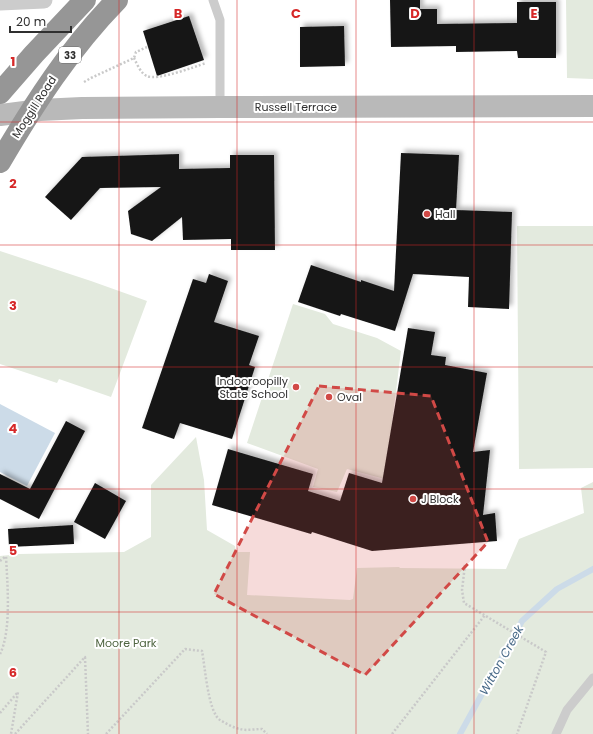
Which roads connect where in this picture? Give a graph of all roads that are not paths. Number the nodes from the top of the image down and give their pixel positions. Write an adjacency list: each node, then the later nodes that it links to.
1 (44, 0): 5 (street)
2 (85, 0): 6 (highway, 33)
3 (117, 0): 9 (highway, Moggill Road / 33)
4 (213, 0): 8 (lane)
5 (0, 2)
6 (0, 93)
7 (593, 106): 8 (main road, Russell Terrace)
8 (220, 107): 9 (main road, Russell Terrace)
9 (30, 111): 10 (main road, Russell Terrace); 11 (highway, Moggill Road / 33)
10 (0, 115)
11 (0, 162)
12 (593, 678): 13 (lane)
13 (556, 734)

